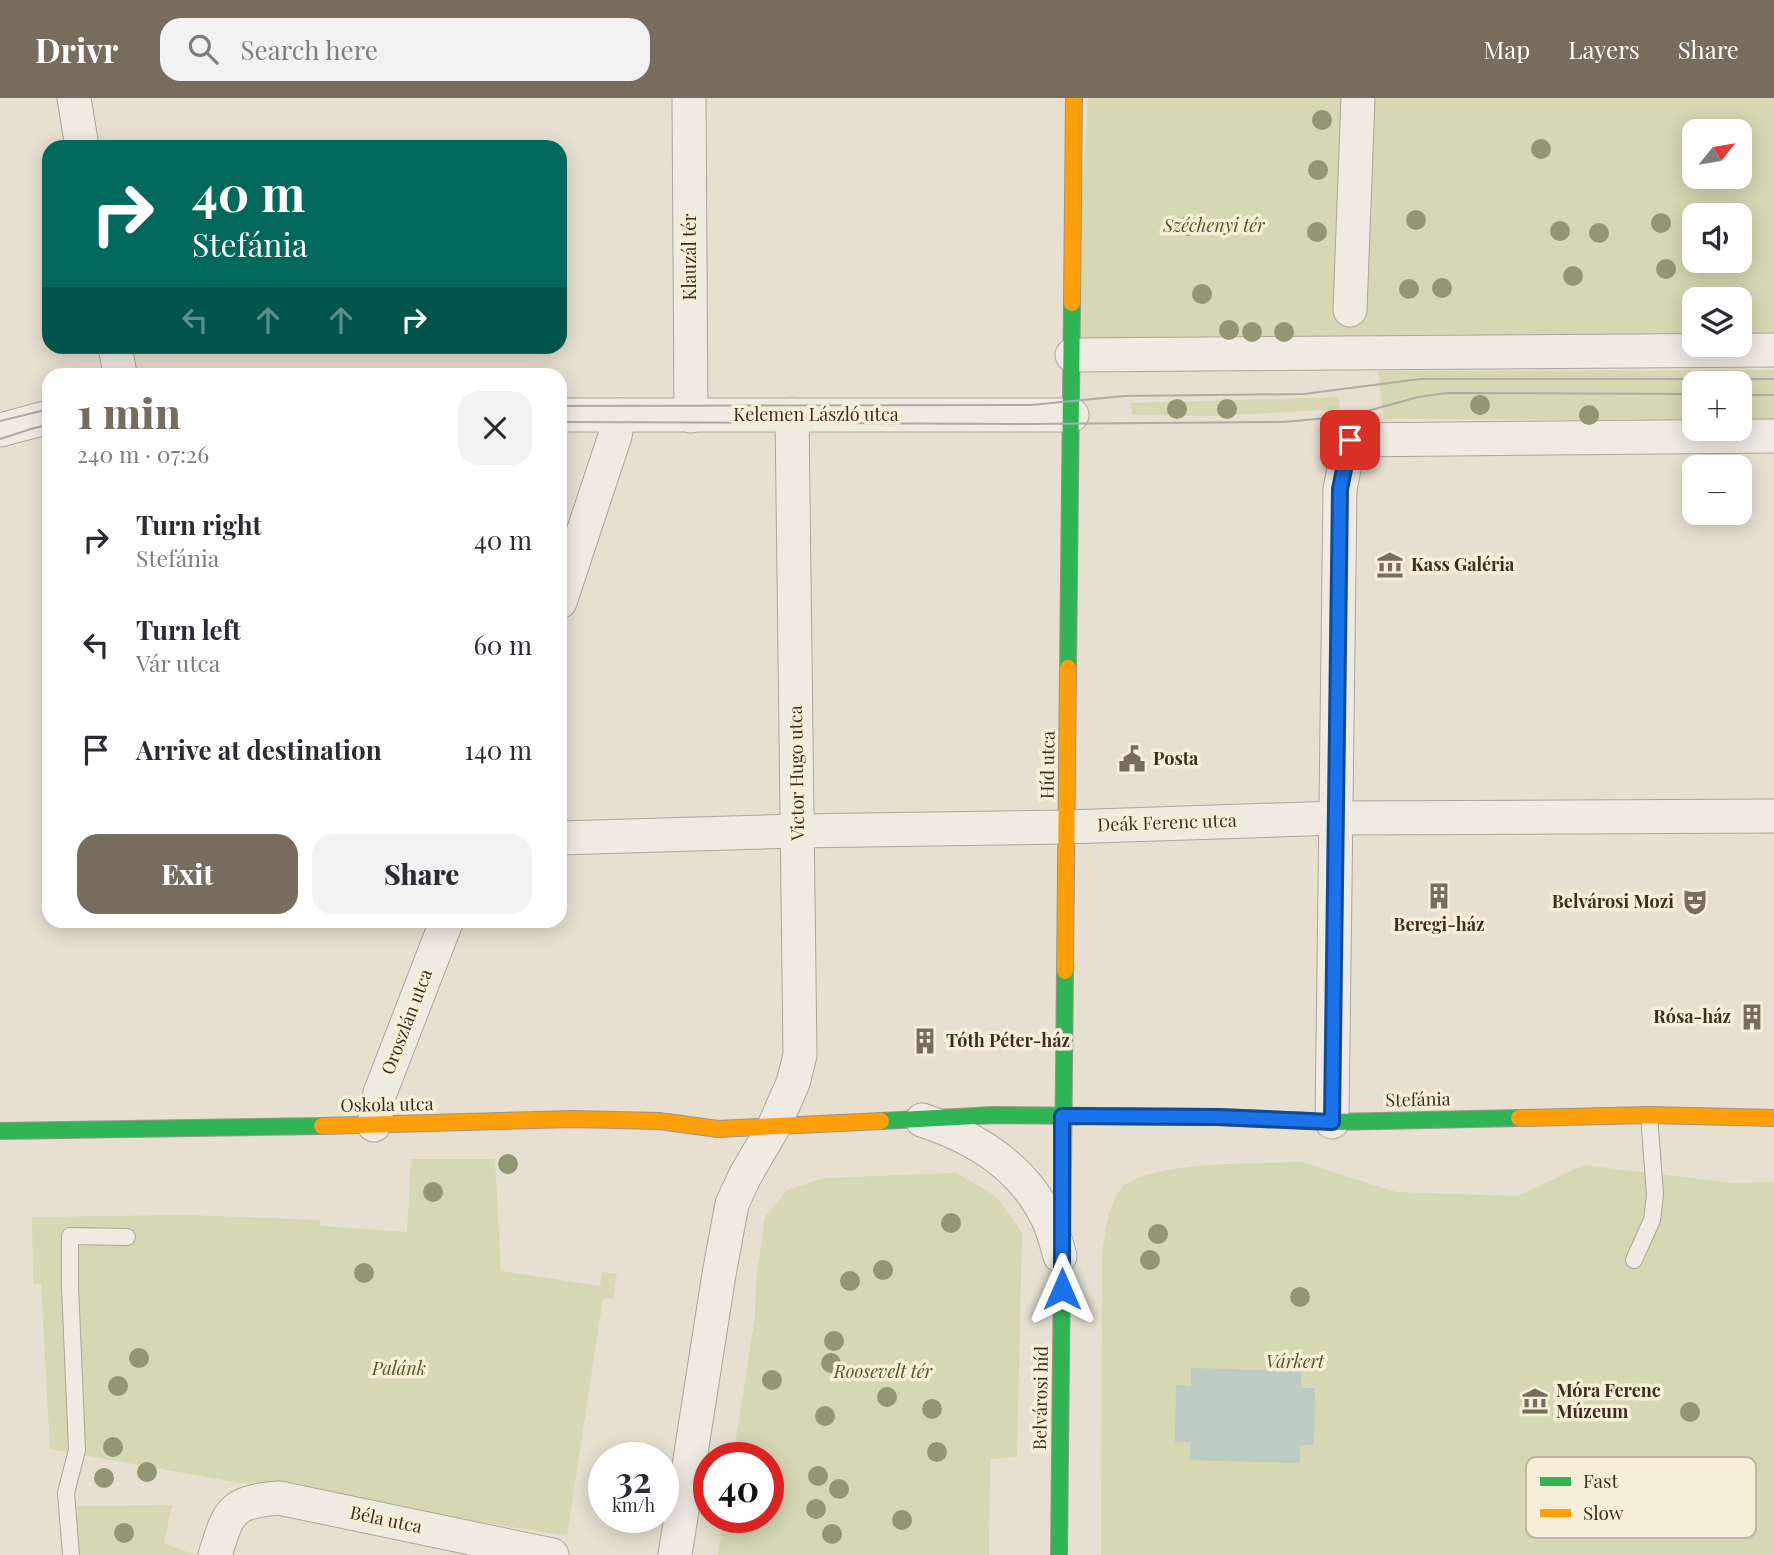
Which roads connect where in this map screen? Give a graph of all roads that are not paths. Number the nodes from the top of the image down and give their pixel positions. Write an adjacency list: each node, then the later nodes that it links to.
1 (74, 98): 5 (street)
2 (689, 98): 13 (street, Klauzál tér)
3 (1074, 98): 8 (street)
4 (1358, 98): 6 (street)
5 (81, 140)
6 (1350, 310)
7 (1774, 350): 8 (street)
8 (1072, 355): 12 (street)
9 (567, 415): 10 (street, Kelemen László utca)
10 (619, 415): 13 (street, Kelemen László utca); 17 (street)
11 (792, 415): 12 (street, Kelemen László utca); 13 (street, Kelemen László utca); 21 (street, Victor Hugo utca)
12 (1072, 415): 20 (street, Híd utca)
13 (691, 416)
14 (42, 419): 15 (street)
15 (0, 430)
16 (1774, 436): 19 (street)
17 (567, 581)
18 (1774, 816): 19 (street, Deák Ferenc utca)
19 (1336, 818): 20 (street, Deák Ferenc utca); 28 (street)
20 (1066, 827): 21 (street, Deák Ferenc utca); 25 (street, Híd utca)
21 (798, 831): 22 (street, Deák Ferenc utca); 30 (street, Victor Hugo utca)
22 (567, 838)
23 (444, 928): 29 (street, Oroszlán utca)
24 (1649, 1115): 26 (street, Stefánia); 28 (street, Stefánia); 33 (lane)
25 (1062, 1116): 27 (street); 28 (street, Stefánia); 34 (street, Belvárosi híd)
26 (1774, 1118)
27 (922, 1120): 30 (street); 34 (street)
28 (1332, 1122)
29 (374, 1125): 30 (street, Oskola utca); 31 (street, Oskola utca)
30 (774, 1126): 38 (street)
31 (0, 1131)
32 (127, 1237): 35 (lane)
33 (1633, 1260)
34 (1062, 1263): 39 (street, Belvárosi híd)
35 (71, 1555)
36 (215, 1555): 37 (street, Béla utca)
37 (552, 1555)
38 (675, 1555)
39 (1059, 1555)

